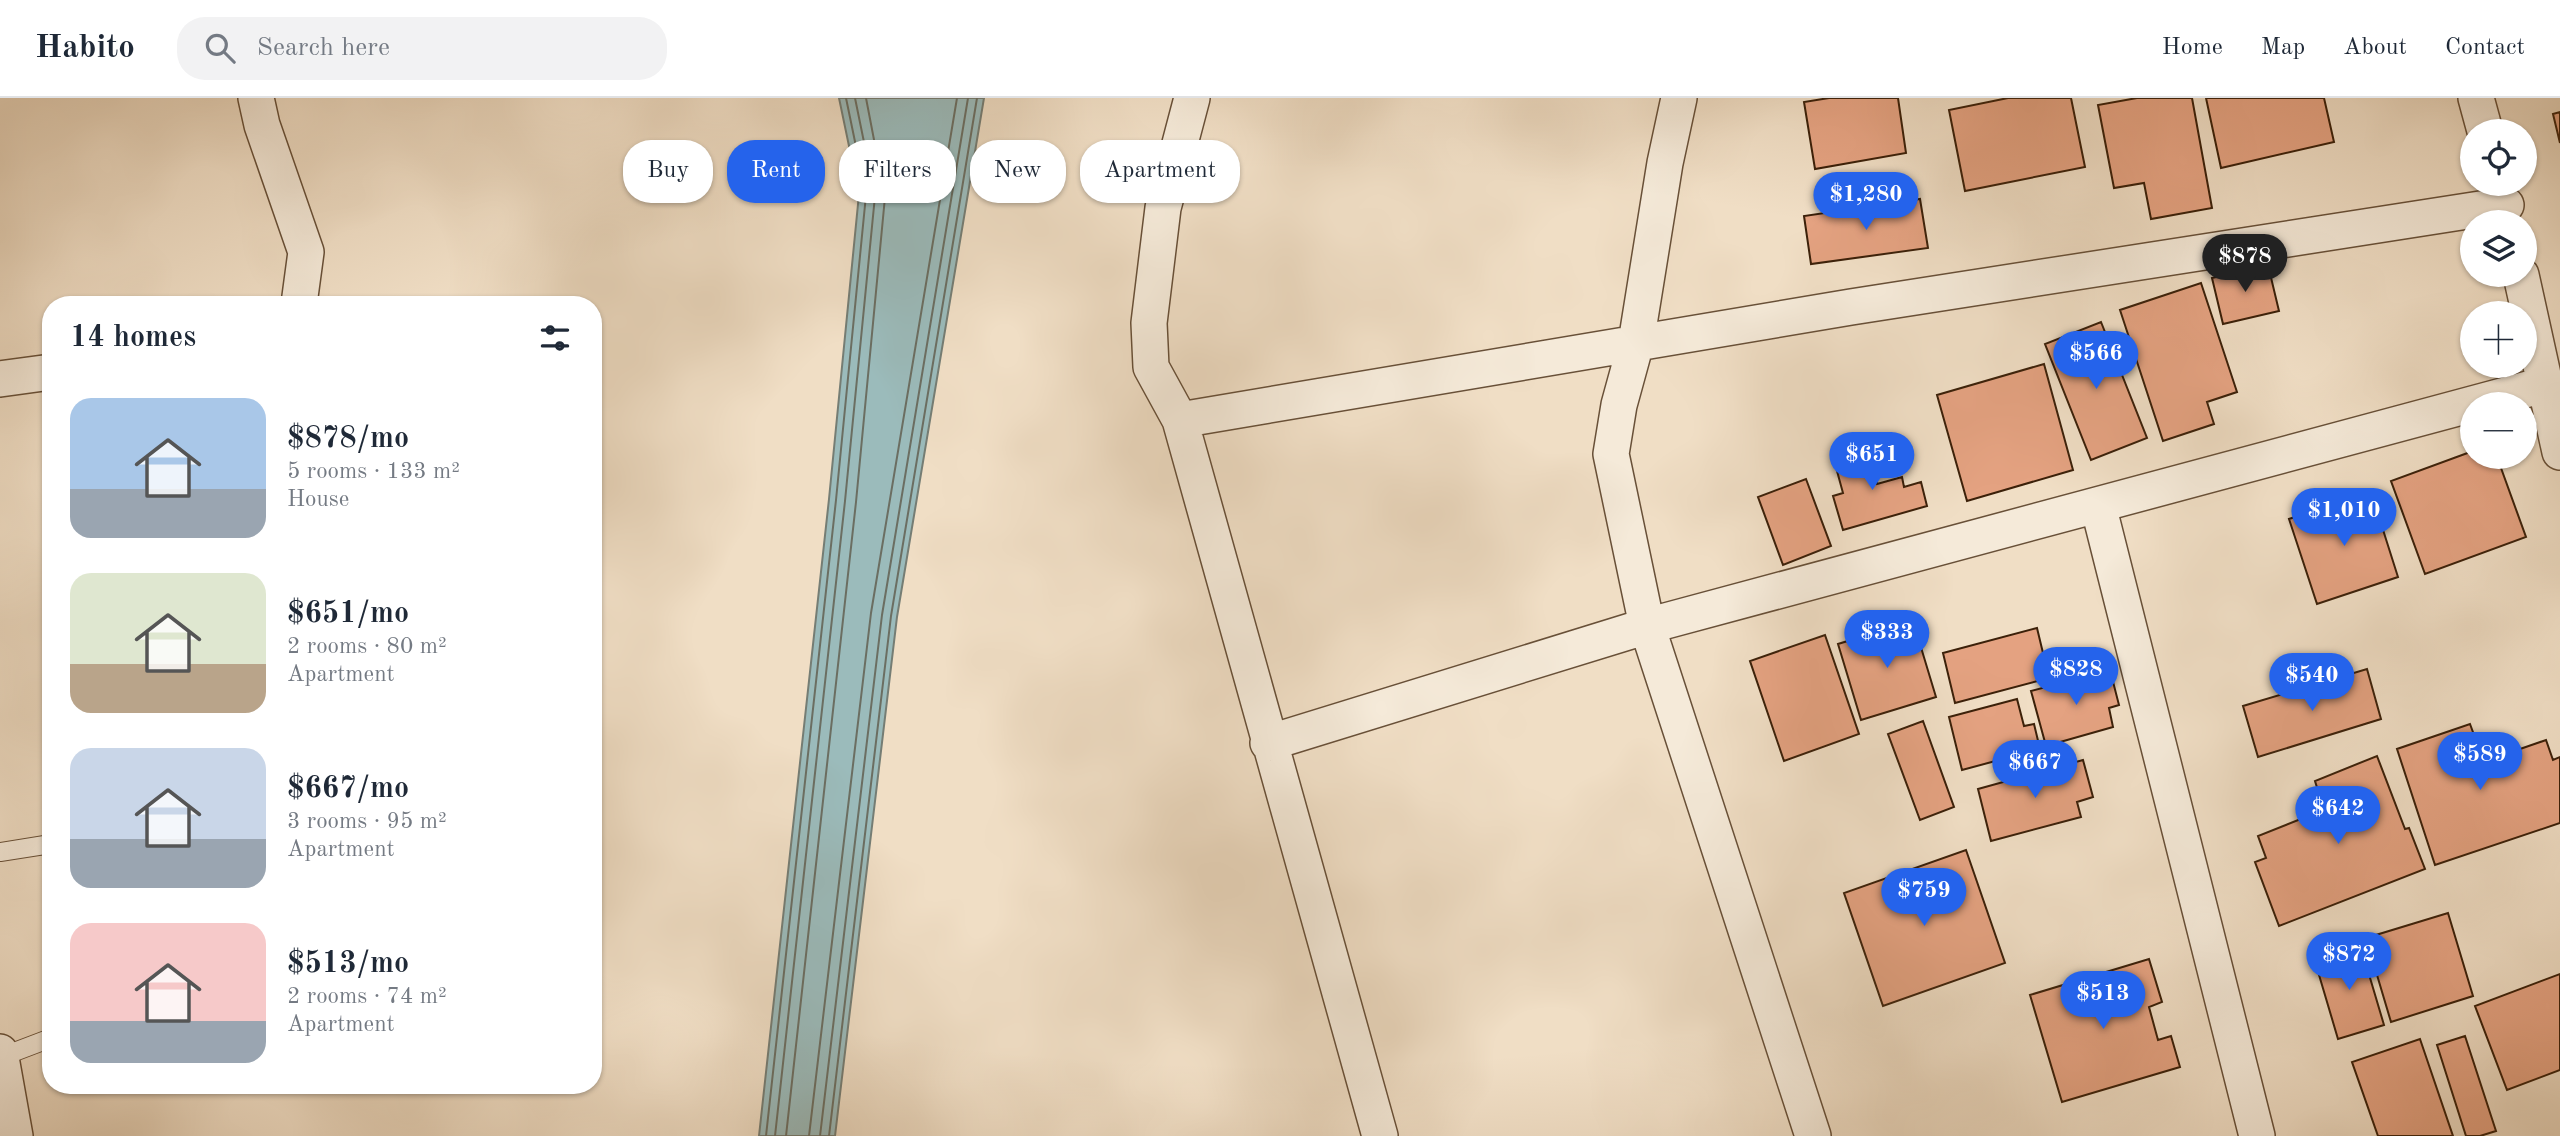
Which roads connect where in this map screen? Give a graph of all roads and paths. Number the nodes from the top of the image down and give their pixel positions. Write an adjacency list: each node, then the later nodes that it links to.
1 (256, 98): 8 (street)
2 (1192, 98): 13 (street)
3 (1679, 98): 9 (street)
4 (2476, 98): 5 (street)
5 (2482, 119)
6 (2505, 204): 9 (street)
7 (2523, 287): 12 (street)
8 (300, 296)
9 (1636, 343): 13 (street); 16 (street)
10 (42, 373): 11 (street)
11 (0, 379)
12 (2543, 385): 14 (street); 15 (street)
13 (1180, 420): 17 (street)
14 (2560, 452)
15 (2098, 505): 16 (street); 25 (street)
16 (1647, 626): 17 (street); 24 (street)
17 (1268, 743): 23 (street)
18 (42, 845): 19 (lane)
19 (0, 852)
20 (42, 1041): 21 (lane)
21 (0, 1055): 22 (street)
22 (15, 1136)
23 (1380, 1136)
24 (1813, 1136)
25 (2257, 1136)

